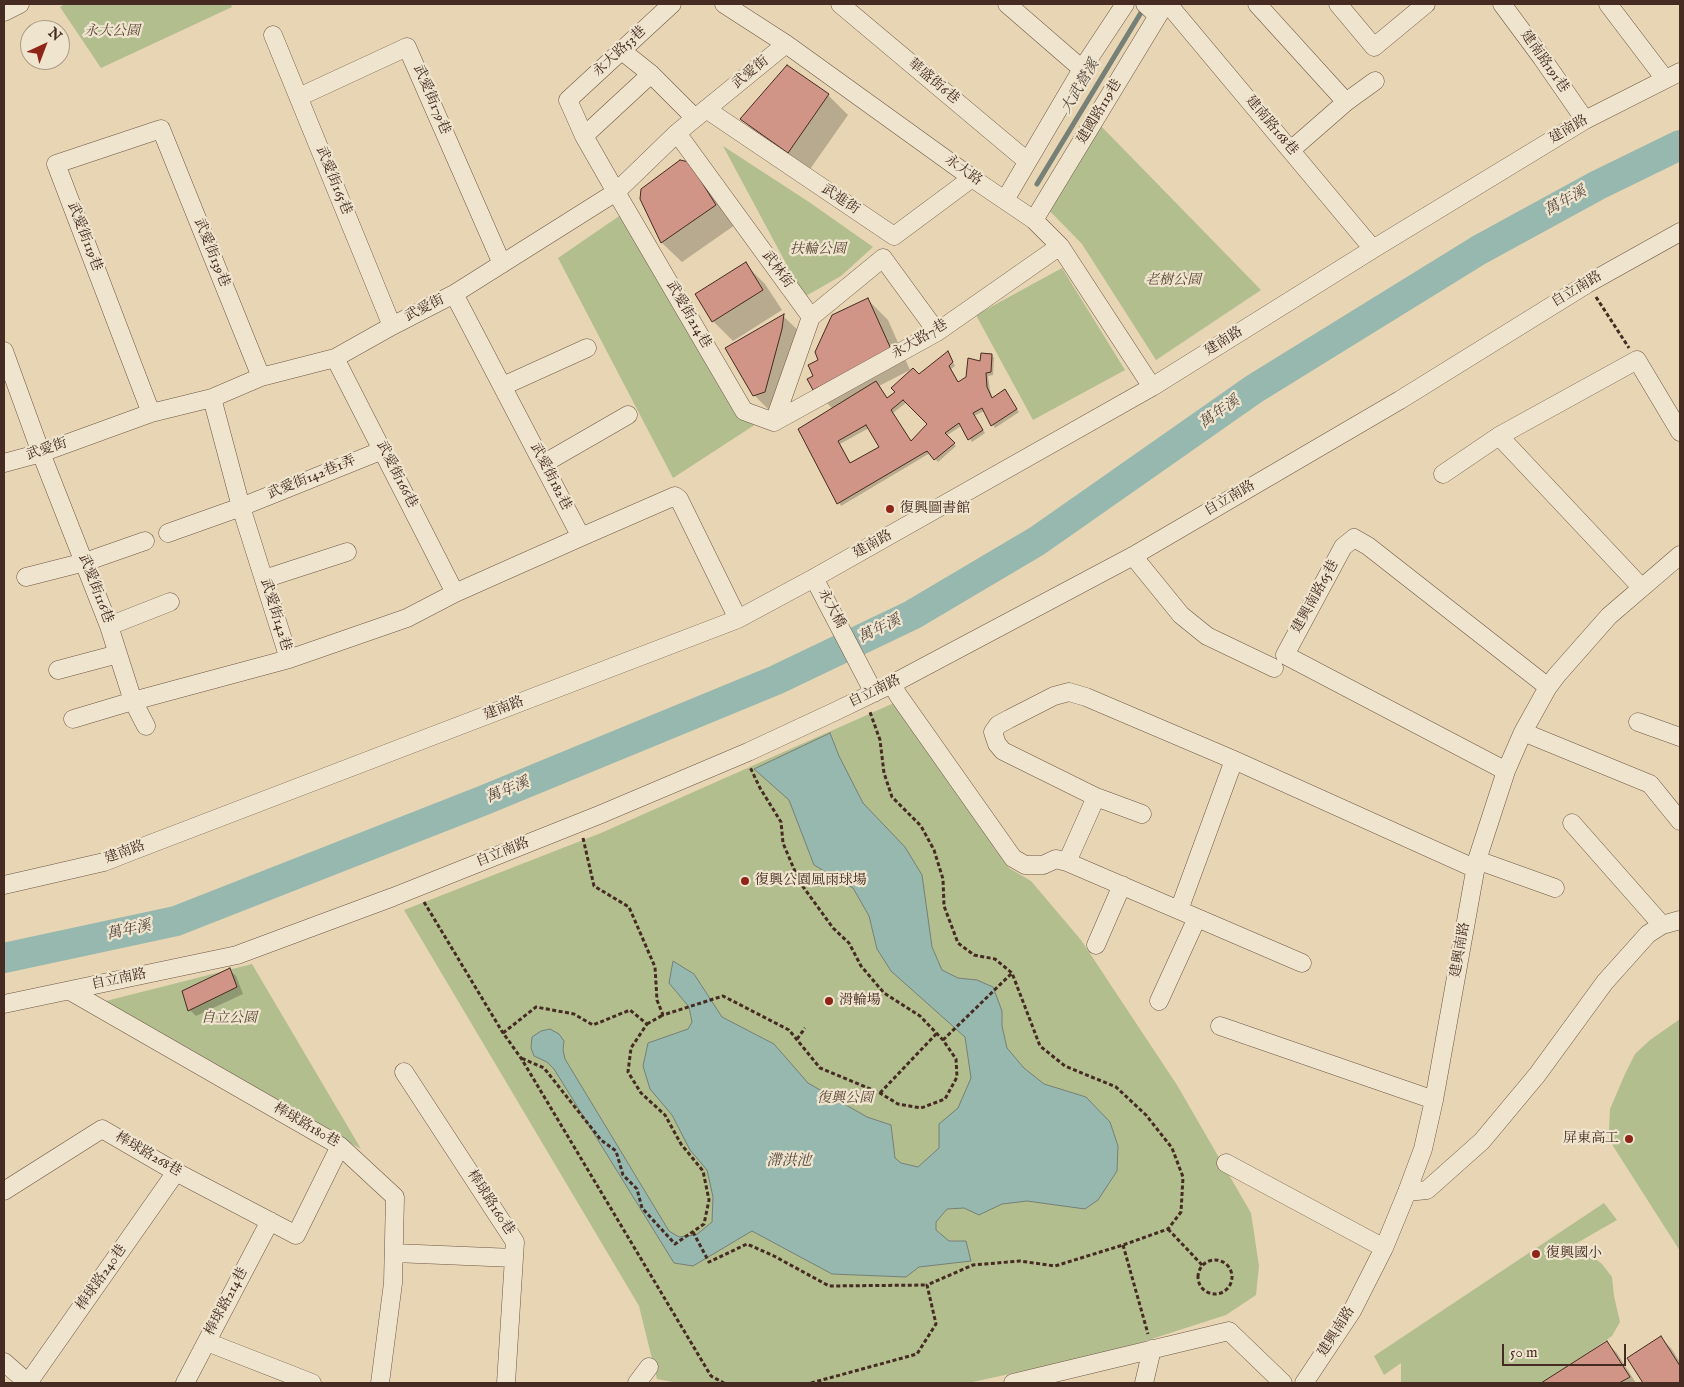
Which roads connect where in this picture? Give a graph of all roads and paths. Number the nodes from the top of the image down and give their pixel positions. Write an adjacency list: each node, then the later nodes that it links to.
1 (20, 4): 13 (street)
2 (672, 4): 16 (street, 永大路53巷)
3 (724, 4): 15 (street, 永大路)
4 (840, 4): 30 (street, 華盛街6巷)
5 (1007, 4): 17 (street)
6 (1125, 4): 17 (street)
7 (1257, 4): 23 (street)
8 (1338, 4): 9 (street)
9 (1426, 4)
10 (1502, 4): 25 (street, 建南路191巷)
11 (1608, 4): 19 (street)
12 (1157, 7): 29 (street, 建南路168巷); 34 (street, 建國路119巷)
13 (4, 12)
14 (273, 35): 21 (street, 武愛街165巷)
15 (786, 44): 24 (street, 武愛街); 31 (street, 永大路)
16 (622, 50): 18 (street, 武進街); 22 (street, 永大路53巷)
17 (1082, 69): 30 (street)
18 (651, 74): 24 (street, 武進街); 28 (street)
19 (1673, 76): 25 (street, 建南路)
20 (1375, 81): 23 (street)
21 (299, 97): 40 (street, 武愛街179巷); 44 (street, 武愛街165巷)
22 (568, 100): 28 (street, 武愛街214巷)
23 (1346, 102): 29 (street)
24 (700, 113): 27 (street, 武愛街); 36 (street, 武進街)
25 (1585, 120): 38 (street, 建南路)
26 (161, 129): 50 (street, 武愛街139巷); 54 (street, 武愛街119巷)
27 (677, 133): 32 (street, 武愛街); 43 (street, 武林街)
28 (584, 136): 32 (street, 武愛街214巷)
29 (1291, 150): 38 (street, 建南路168巷)
30 (1027, 161): 33 (street)
31 (972, 178): 33 (street, 永大路); 36 (street)
32 (616, 192): 40 (street, 武愛街); 56 (street, 武愛街214巷)
33 (1005, 200): 34 (street, 永大路)
34 (1034, 220): 37 (street, 永大路)
35 (1680, 232): 41 (street, 自立南路)
36 (894, 236): 39 (street)
37 (1060, 246): 45 (street, 永大路7巷); 52 (street, 永大路)
38 (1373, 249): 52 (street, 建南路)
39 (883, 258): 43 (street); 45 (street)
40 (502, 264): 42 (street, 武愛街)
41 (1587, 284): 49 (path); 70 (street, 自立南路)
42 (454, 294): 44 (street, 武愛街); 51 (street, 武愛街182巷)
43 (811, 317): 56 (street)
44 (392, 326): 48 (street, 武愛街)
45 (937, 332): 56 (street, 永大路7巷)
46 (587, 348): 51 (street)
47 (4, 351): 60 (street, 武愛街116巷)
48 (335, 358): 50 (street, 武愛街); 59 (street, 武愛街166巷)
49 (1637, 360): 57 (street); 58 (street)
50 (261, 377): 53 (street, 武愛街)
51 (503, 386): 62 (street, 武愛街182巷)
52 (1152, 387): 73 (street, 建南路)
53 (212, 398): 54 (street, 武愛街); 64 (street, 武愛街142巷)
54 (151, 413): 60 (street, 武愛街)
55 (628, 415): 62 (street)
56 (774, 422)
57 (1679, 426)
58 (1499, 436): 63 (street); 75 (street)
59 (383, 450): 64 (street, 武愛街142巷1弄); 76 (street, 武愛街166巷)
60 (41, 453): 61 (street, 武愛街); 71 (street, 武愛街116巷)
61 (4, 463)
62 (543, 464): 66 (street, 武愛街182巷)
63 (1443, 474)
64 (241, 507): 65 (street, 武愛街142巷1弄); 74 (street, 武愛街142巷)
65 (168, 534)
66 (581, 537): 76 (street); 78 (street)
67 (145, 542): 71 (street)
68 (347, 552): 74 (street)
69 (1680, 555): 75 (street, 建興南路)
70 (1133, 556): 82 (street); 84 (street, 自立南路)
71 (85, 562): 72 (street); 79 (street, 武愛街116巷)
72 (26, 577)
73 (814, 578): 78 (street, 建南路); 86 (street, 永大橋)
74 (264, 579): 81 (street, 武愛街142巷)
75 (1641, 587): 85 (street, 建興南路)
76 (455, 593): 81 (street, 武愛街142巷)
77 (170, 602): 79 (street)
78 (738, 619): 103 (street, 建南路)
79 (109, 626): 80 (street, 武愛街116巷)
80 (118, 654): 83 (street); 87 (street, 武愛街116巷)
81 (289, 659): 87 (street)
82 (1274, 668)
83 (58, 670)
84 (892, 684): 86 (street, 自立南路); 101 (street)
85 (1548, 687): 91 (street, 建興南路); 95 (street, 建興南路65巷)
86 (872, 700): 93 (street, 自立南路); 113 (path)
87 (133, 701): 88 (street); 90 (street, 武愛街116巷)
88 (73, 719)
89 (1638, 722): 92 (street)
90 (146, 726)
91 (1523, 732): 95 (street, 建興南路); 98 (street)
92 (1680, 737)
93 (748, 757): 114 (street, 自立南路); 122 (path)
94 (1234, 760): 96 (street); 102 (street); 107 (street)
95 (1506, 771): 102 (street, 建興南路)
96 (1096, 797): 97 (street); 101 (street)
97 (1142, 814)
98 (1678, 814)
99 (1572, 823): 110 (street)
100 (581, 830): 117 (path)
101 (1067, 862): 104 (street)
102 (1477, 864): 105 (street); 128 (street, 建興南路)
103 (4, 884)
104 (1122, 885): 107 (street); 111 (street)
105 (1555, 888)
106 (421, 897): 121 (path)
107 (1179, 910): 108 (street)
108 (1197, 918): 112 (street); 115 (street)
109 (1680, 920): 110 (street)
110 (1662, 925): 133 (street)
111 (1096, 945)
112 (1302, 963)
113 (1012, 973): 124 (path); 135 (path)
114 (70, 991): 116 (street, 自立南路); 129 (street, 棒球路180巷)
115 (1159, 1001)
116 (4, 1004)
117 (663, 1015): 118 (path); 123 (path)
118 (647, 1024): 121 (path); 136 (path)
119 (1220, 1026): 128 (street)
120 (805, 1028): 123 (path)
121 (503, 1033): 125 (path)
122 (937, 1034): 124 (path); 127 (path)
123 (797, 1039): 127 (path)
124 (943, 1040): 127 (path)
125 (521, 1058): 136 (path); 153 (path)
126 (404, 1072): 140 (street, 棒球路160巷)
127 (880, 1093)
128 (1434, 1100): 133 (street, 建興南路)
129 (340, 1146): 134 (street, 棒球路268巷); 139 (street, 棒球路180巷)
130 (1226, 1163): 138 (street)
131 (176, 1172): 132 (street, 棒球路268巷); 134 (street, 棒球路268巷); 147 (street, 棒球路240巷)
132 (4, 1191)
133 (1407, 1192): 138 (street, 建興南路)
134 (270, 1221): 143 (street, 棒球路214巷)
135 (1168, 1229): 137 (path); 141 (path)
136 (693, 1232): 142 (path)
137 (1123, 1245): 142 (path); 144 (path)
138 (1384, 1248): 158 (street, 建興南路)
139 (394, 1254): 140 (street); 150 (street, 棒球路180巷)
140 (514, 1258): 151 (street, 棒球路160巷)
141 (1202, 1265): 141 (path)
142 (926, 1285): 154 (path)
143 (206, 1342): 148 (street, 棒球路214巷); 149 (street)
144 (1152, 1349): 155 (street); 156 (street); 157 (street)
145 (4, 1362): 147 (street)
146 (649, 1367): 152 (street)
147 (28, 1383)
148 (185, 1383)
149 (312, 1383)
150 (380, 1383)
151 (506, 1383)
152 (637, 1383)
153 (724, 1383)
154 (811, 1383)
155 (1013, 1383)
156 (1144, 1383)
157 (1283, 1383)
158 (1304, 1383)

